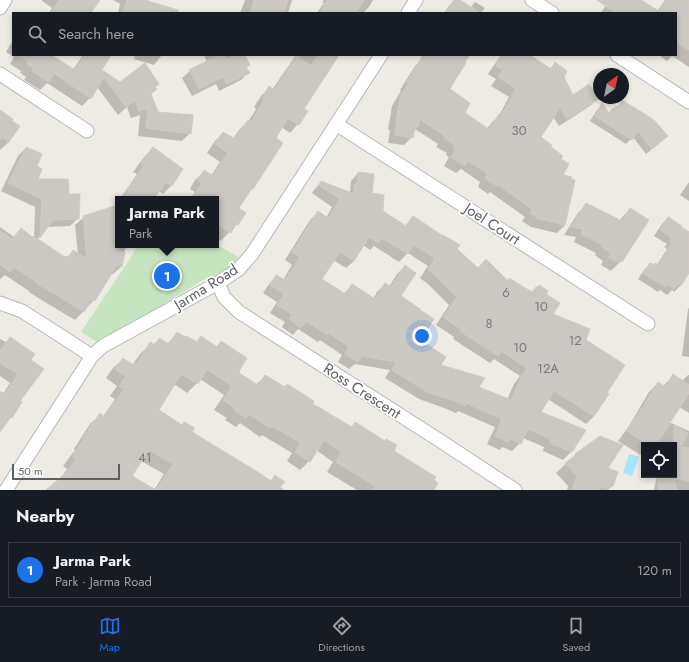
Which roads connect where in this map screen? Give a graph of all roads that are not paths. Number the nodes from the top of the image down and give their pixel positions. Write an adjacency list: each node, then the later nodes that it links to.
1 (5, 0): 4 (street)
2 (416, 0): 5 (street)
3 (532, 0): 6 (street)
4 (0, 8)
5 (409, 12)
6 (550, 12)
7 (380, 56): 11 (street, Jarma Road)
8 (619, 56): 10 (street)
9 (0, 74): 12 (street)
10 (689, 102)
11 (336, 124): 13 (street, Jarma Road); 15 (street, Joel Court)
12 (87, 131)
13 (218, 283): 16 (street, Jarma Road); 18 (street, Ross Crescent)
14 (0, 303): 16 (street)
15 (648, 324)
16 (92, 356): 17 (street, Jarma Road)
17 (6, 490)
18 (515, 490)

